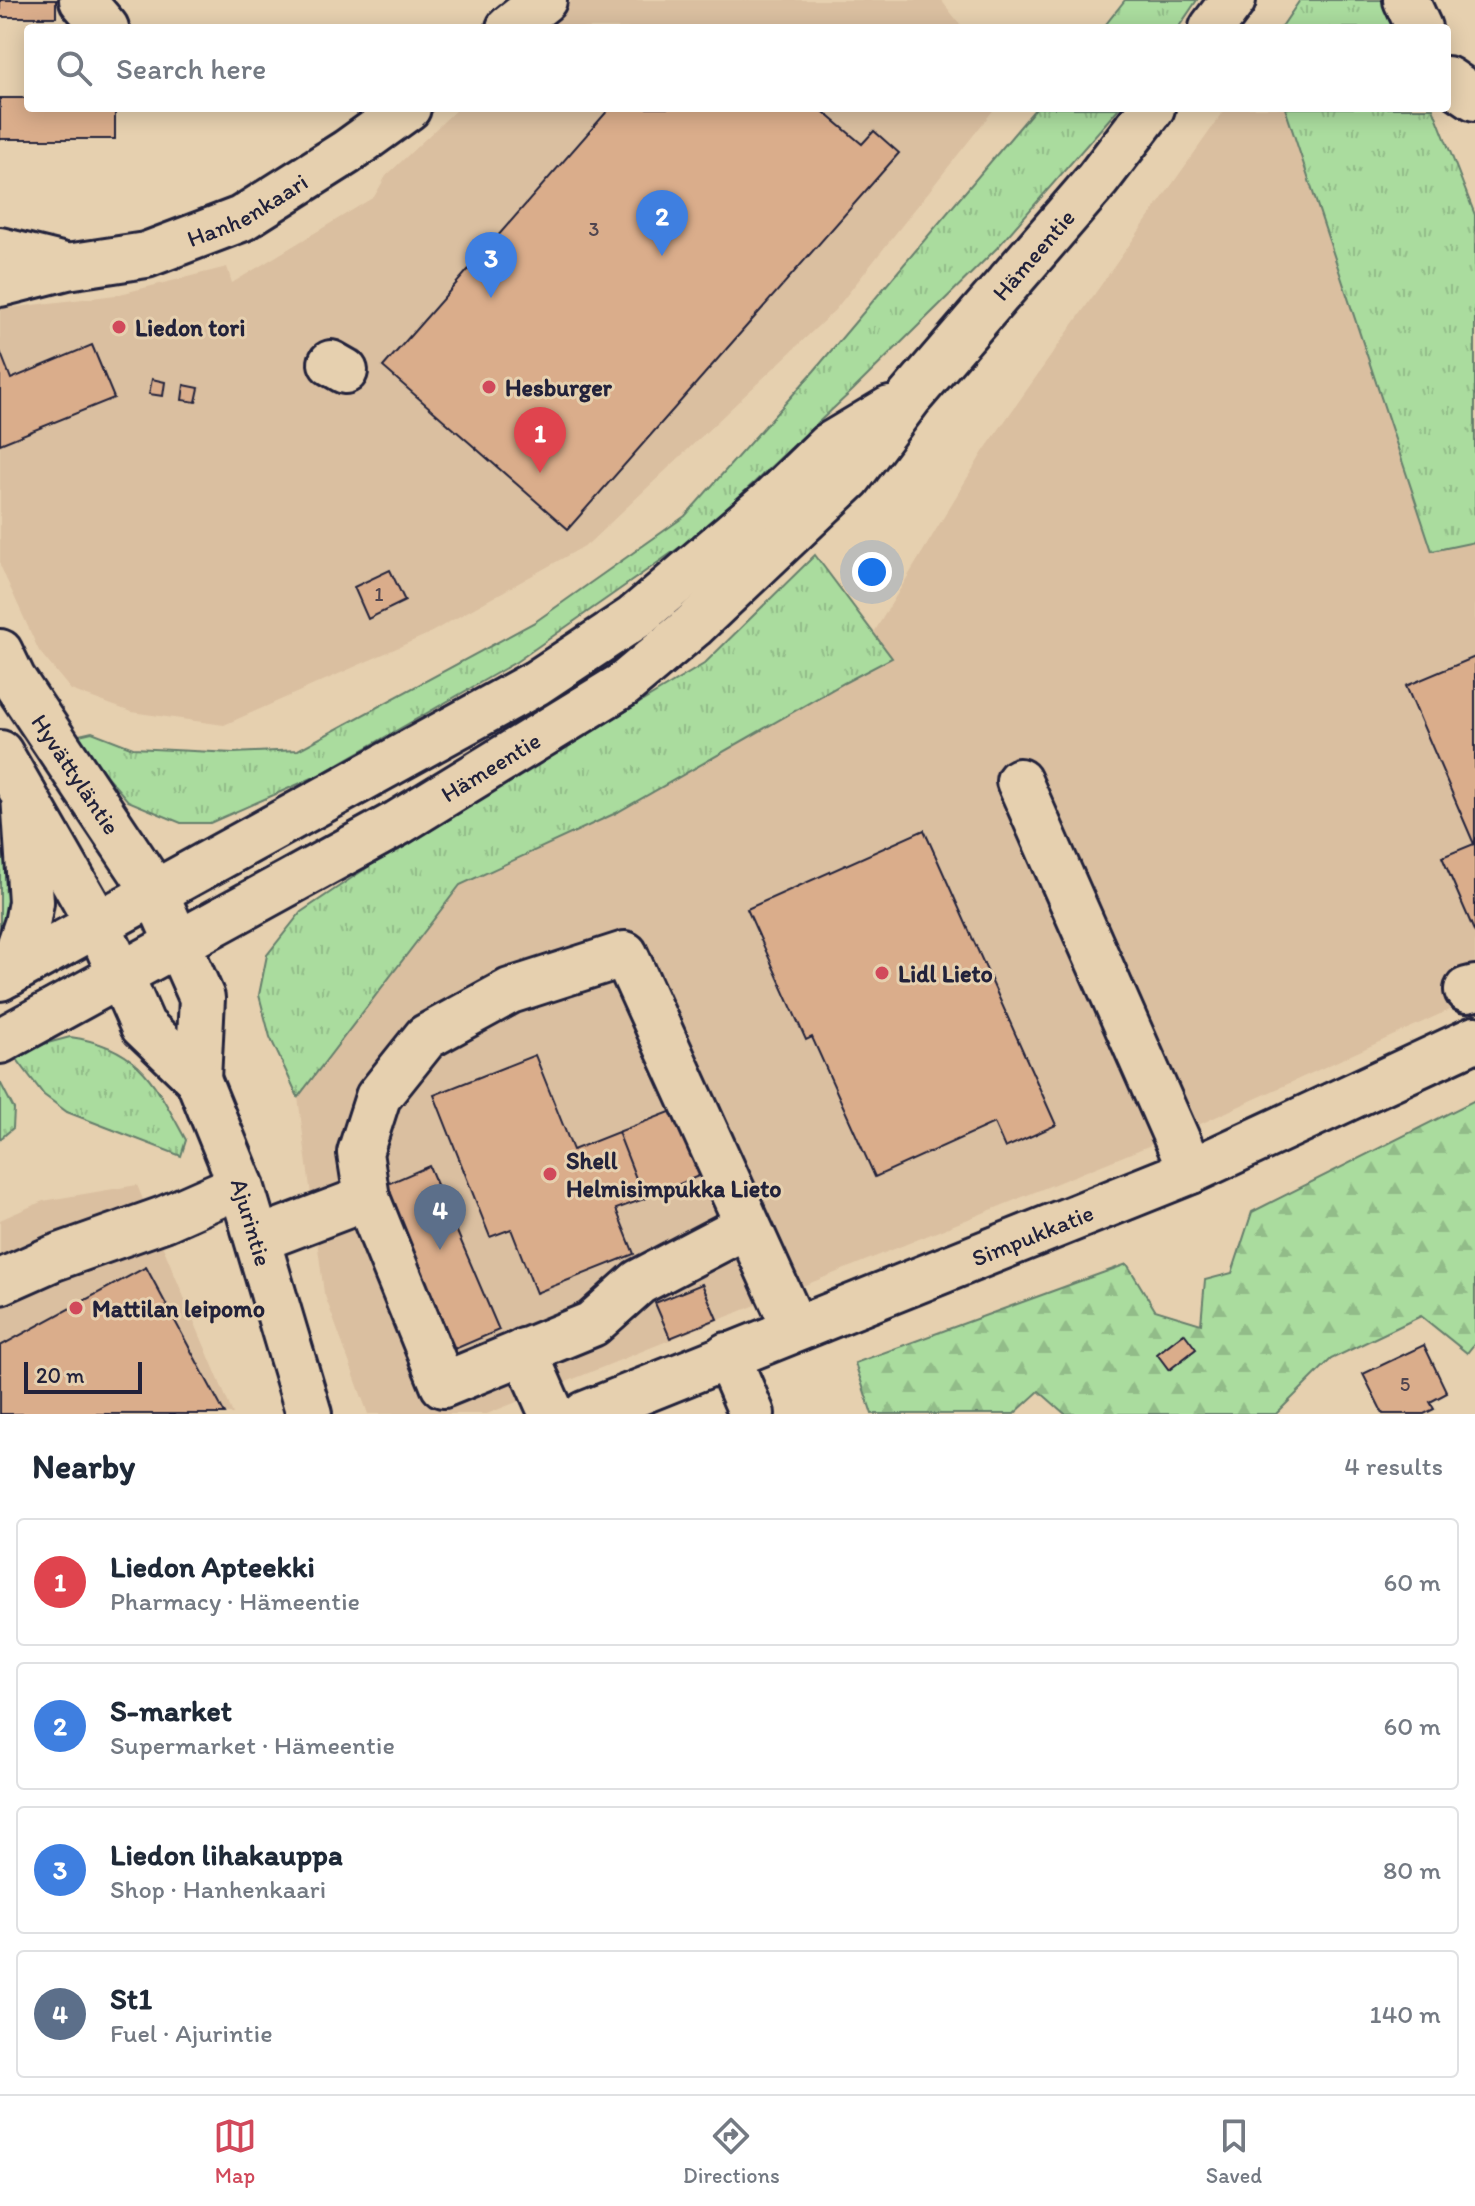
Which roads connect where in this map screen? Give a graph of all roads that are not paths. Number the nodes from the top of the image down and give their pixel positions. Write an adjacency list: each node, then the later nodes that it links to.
1 (82, 0): 4 (main road)
2 (1233, 0): 5 (main road)
3 (1406, 0): 6 (main road)
4 (103, 24)
5 (1215, 24)
6 (1417, 24)
7 (1451, 82): 8 (main road)
8 (1475, 98)
9 (402, 112): 12 (main road, Hanhenkaari)
10 (1149, 112): 14 (main road, Hämeentie)
11 (0, 250): 12 (main road, Hanhenkaari)
12 (67, 267): 13 (main road, Hanhenkaari)
13 (0, 284)
14 (909, 398): 19 (main road, Hämeentie); 21 (main road, Hämeentie)
15 (0, 652): 19 (main road, Hyvättyläntie)
16 (0, 753): 18 (main road)
17 (1019, 781): 27 (main road)
18 (24, 795): 20 (main road); 22 (main road)
19 (155, 892): 20 (main road, Hämeentie); 21 (main road, Ajurintie)
20 (98, 924): 22 (main road, Hämeentie); 23 (main road, Ajurintie)
21 (178, 945): 23 (main road, Hämeentie); 26 (main road, Ajurintie)
22 (5, 976)
23 (121, 976): 25 (main road, Hämeentie); 26 (main road, Ajurintie)
24 (1475, 1039): 27 (main road, Simpukkatie)
25 (0, 1041)
26 (198, 1079): 28 (main road, Ajurintie)
27 (1191, 1171): 33 (main road, Simpukkatie)
28 (241, 1185): 31 (main road, Ajurintie); 32 (main road)
29 (367, 1198): 30 (main road); 31 (main road); 34 (main road)
30 (746, 1226): 33 (main road); 34 (main road)
31 (259, 1239): 36 (main road, Ajurintie)
32 (0, 1282)
33 (795, 1329): 35 (main road, Simpukkatie)
34 (524, 1351): 37 (main road)
35 (727, 1355): 38 (main road, Simpukkatie); 39 (main road)
36 (309, 1414)
37 (552, 1414)
38 (585, 1414)
39 (752, 1414)

